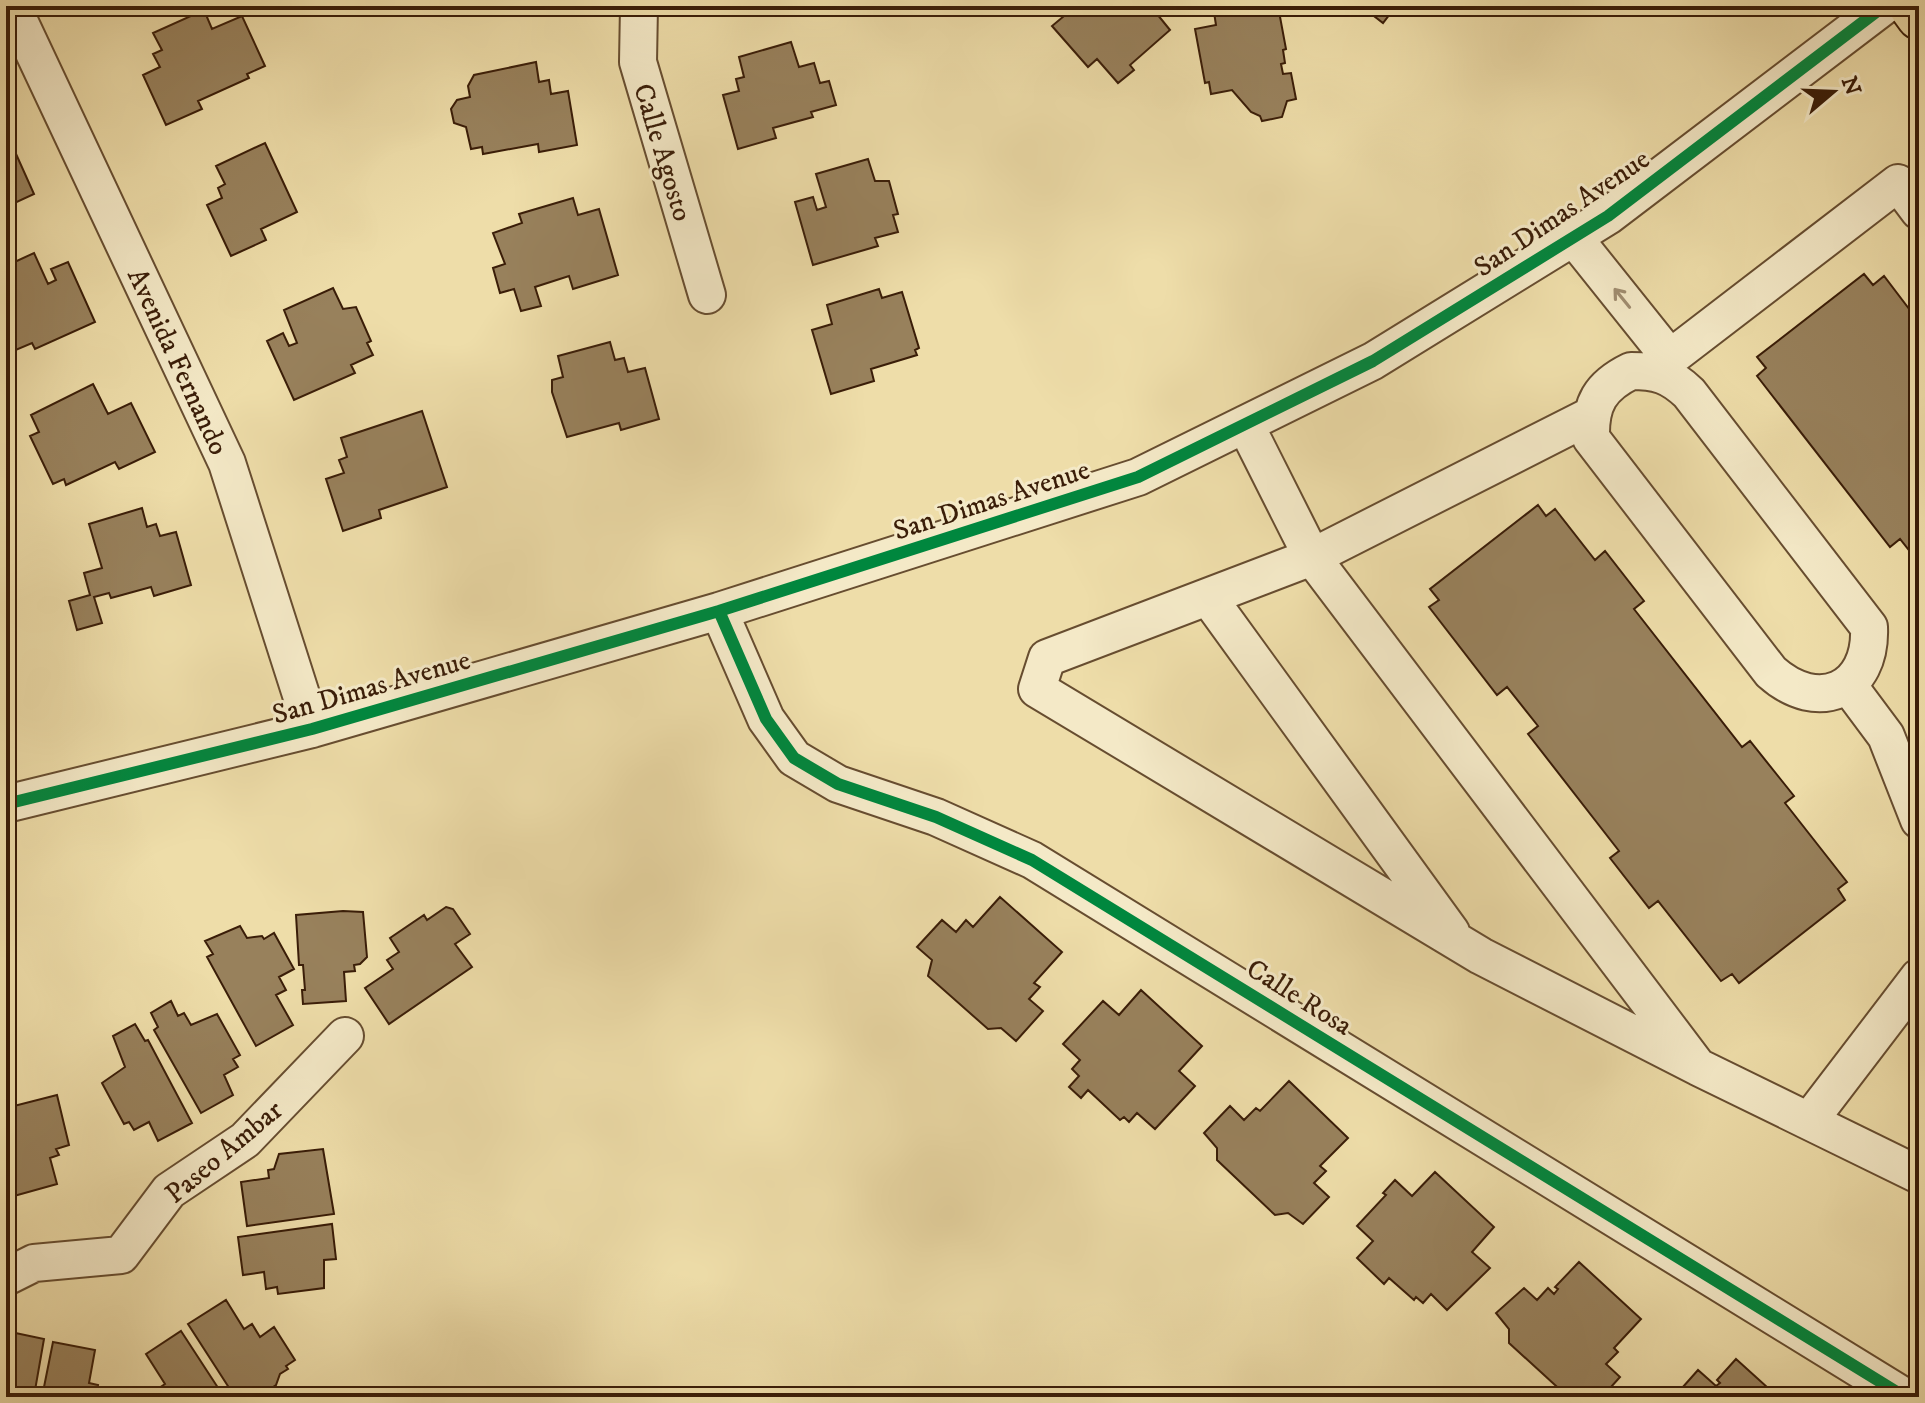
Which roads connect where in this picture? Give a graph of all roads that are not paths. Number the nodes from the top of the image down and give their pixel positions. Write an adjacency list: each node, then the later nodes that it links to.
1 (12, 6): 16 (street, Avenida Fernando)
2 (639, 6): 8 (street, Calle Agosto)
3 (1884, 6): 7 (street, San Dimas Avenue)
4 (1911, 6): 5 (main road)
5 (1919, 17)
6 (1919, 211): 9 (street)
7 (1574, 238): 9 (street, one-way to 7); 11 (street, San Dimas Avenue)
8 (707, 295)
9 (1661, 364): 10 (street); 15 (street)
10 (1590, 416): 12 (street); 15 (street)
11 (1245, 424): 12 (street); 14 (street, San Dimas Avenue)
12 (1312, 557): 13 (street); 22 (street)
13 (1208, 597): 19 (street); 19 (street)
14 (719, 611): 16 (street, San Dimas Avenue); 26 (street, Calle Rosa)
15 (1848, 685): 17 (street)
16 (312, 729): 18 (street, San Dimas Avenue)
17 (1914, 795)
18 (6, 804)
19 (1460, 944): 22 (street)
20 (1919, 977): 23 (street)
21 (345, 1036): 25 (street, Paseo Ambar)
22 (1698, 1067): 23 (street)
23 (1809, 1121): 24 (street)
24 (1916, 1167)
25 (6, 1277)
26 (1905, 1397)

